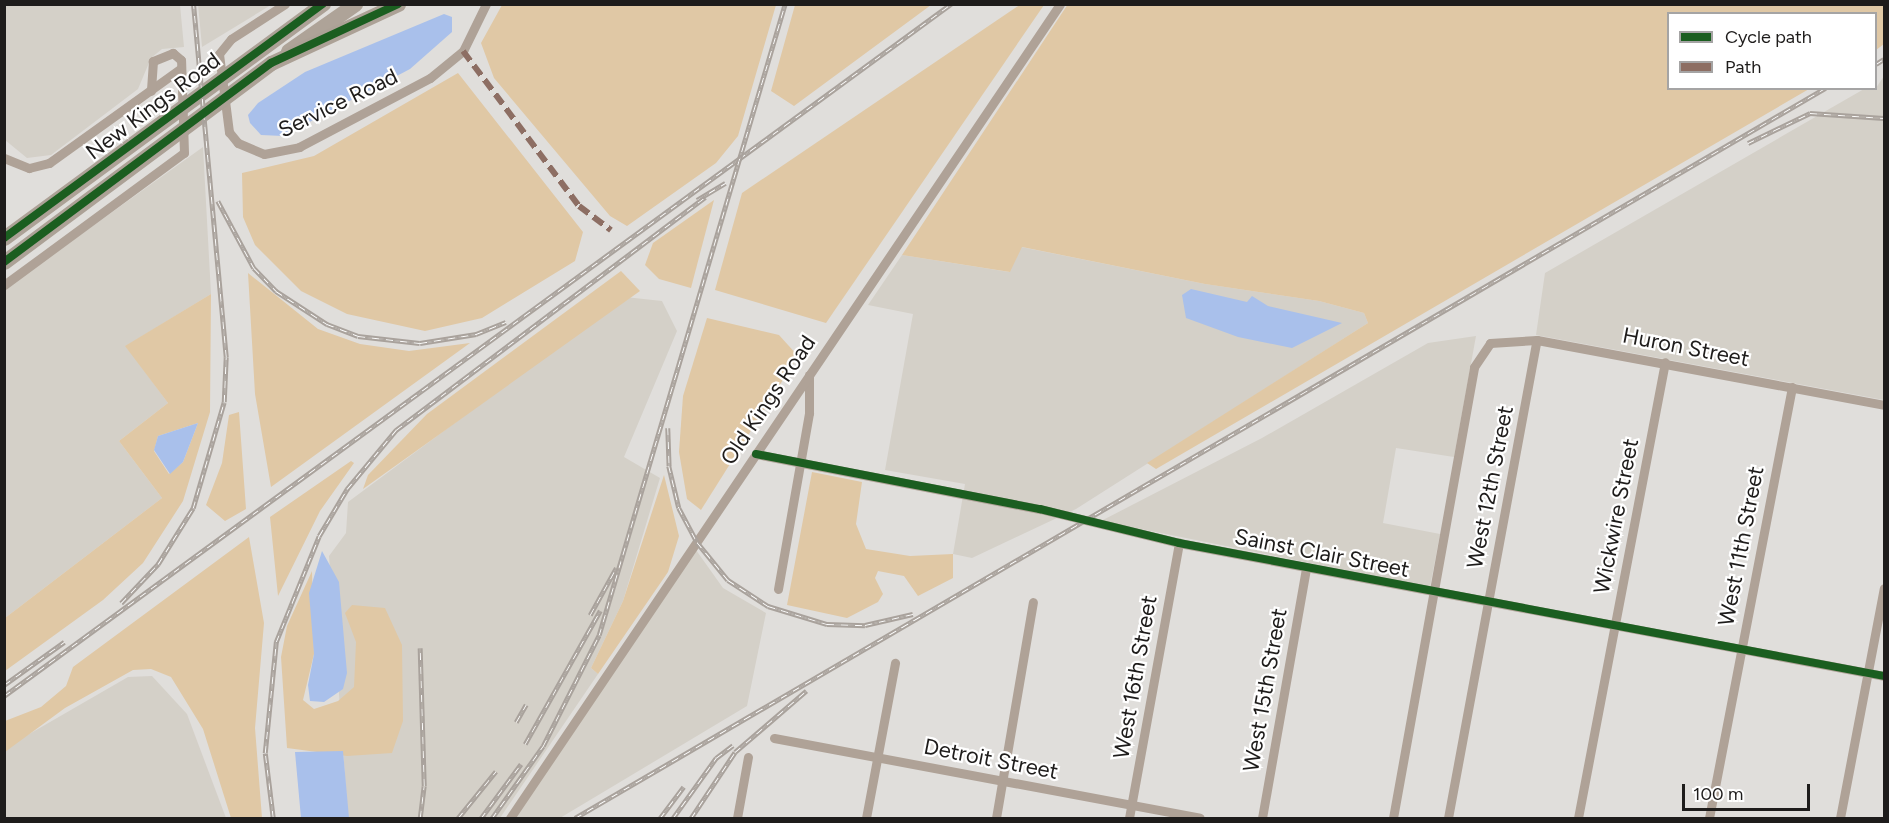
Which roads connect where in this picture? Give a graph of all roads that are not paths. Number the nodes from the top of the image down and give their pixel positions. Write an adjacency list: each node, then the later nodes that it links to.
1 (285, 4): 5 (street, Service Road)
2 (323, 4): 13 (highway, New Kings Road)
3 (356, 4): 7 (main road, New Kings Road)
4 (398, 4): 7 (highway)
5 (487, 4)
6 (1060, 4): 19 (street, Old Kings Road)
7 (270, 63): 14 (highway, New Kings Road)
8 (180, 69): 9 (street); 9 (street); 15 (street)
9 (151, 91): 11 (street)
10 (4, 158): 11 (street)
11 (21, 166): 12 (street)
12 (4, 168)
13 (4, 238)
14 (4, 262)
15 (4, 285)
16 (1537, 340): 17 (street, Huron Street); 18 (street, Huron Street); 30 (street, West 12th Street)
17 (1482, 350): 28 (street, West 12th Street)
18 (1665, 362): 20 (street, Huron Street); 31 (street, Wickwire Street)
19 (809, 375): 22 (street, Old Kings Road); 23 (street)
20 (1792, 387): 21 (street, Huron Street); 32 (street, West 11th Street)
21 (1884, 405)
22 (756, 454): 23 (street, Sainst Clair Street); 41 (street, Old Kings Road)
23 (801, 462): 24 (street, Sainst Clair Street); 27 (street)
24 (1179, 543): 25 (street, Sainst Clair Street); 40 (street, West 16th Street)
25 (1306, 568): 28 (street, Sainst Clair Street); 47 (street, West 15th Street)
26 (1884, 588): 34 (street)
27 (778, 589)
28 (1433, 592): 30 (street, Sainst Clair Street); 48 (street, West 12th Street)
29 (1033, 602): 39 (street)
30 (1488, 602): 31 (street, Sainst Clair Street); 49 (street, West 12th Street)
31 (1615, 626): 32 (street, Sainst Clair Street); 50 (street, Wickwire Street)
32 (1741, 650): 34 (street, Sainst Clair Street); 51 (street, West 11th Street)
33 (895, 663): 37 (street)
34 (1868, 673): 35 (street, Sainst Clair Street); 52 (street)
35 (1884, 676)
36 (774, 738): 37 (street, Detroit Street)
37 (877, 757): 39 (street, Detroit Street); 43 (street)
38 (748, 758): 42 (street)
39 (1003, 781): 40 (street, Detroit Street); 44 (street)
40 (1132, 805): 45 (street, West 16th Street); 46 (street, Detroit Street)
41 (510, 819)
42 (737, 819)
43 (866, 819)
44 (996, 819)
45 (1129, 819)
46 (1200, 819)
47 (1262, 819)
48 (1393, 819)
49 (1448, 819)
50 (1578, 819)
51 (1709, 819)
52 (1840, 819)

